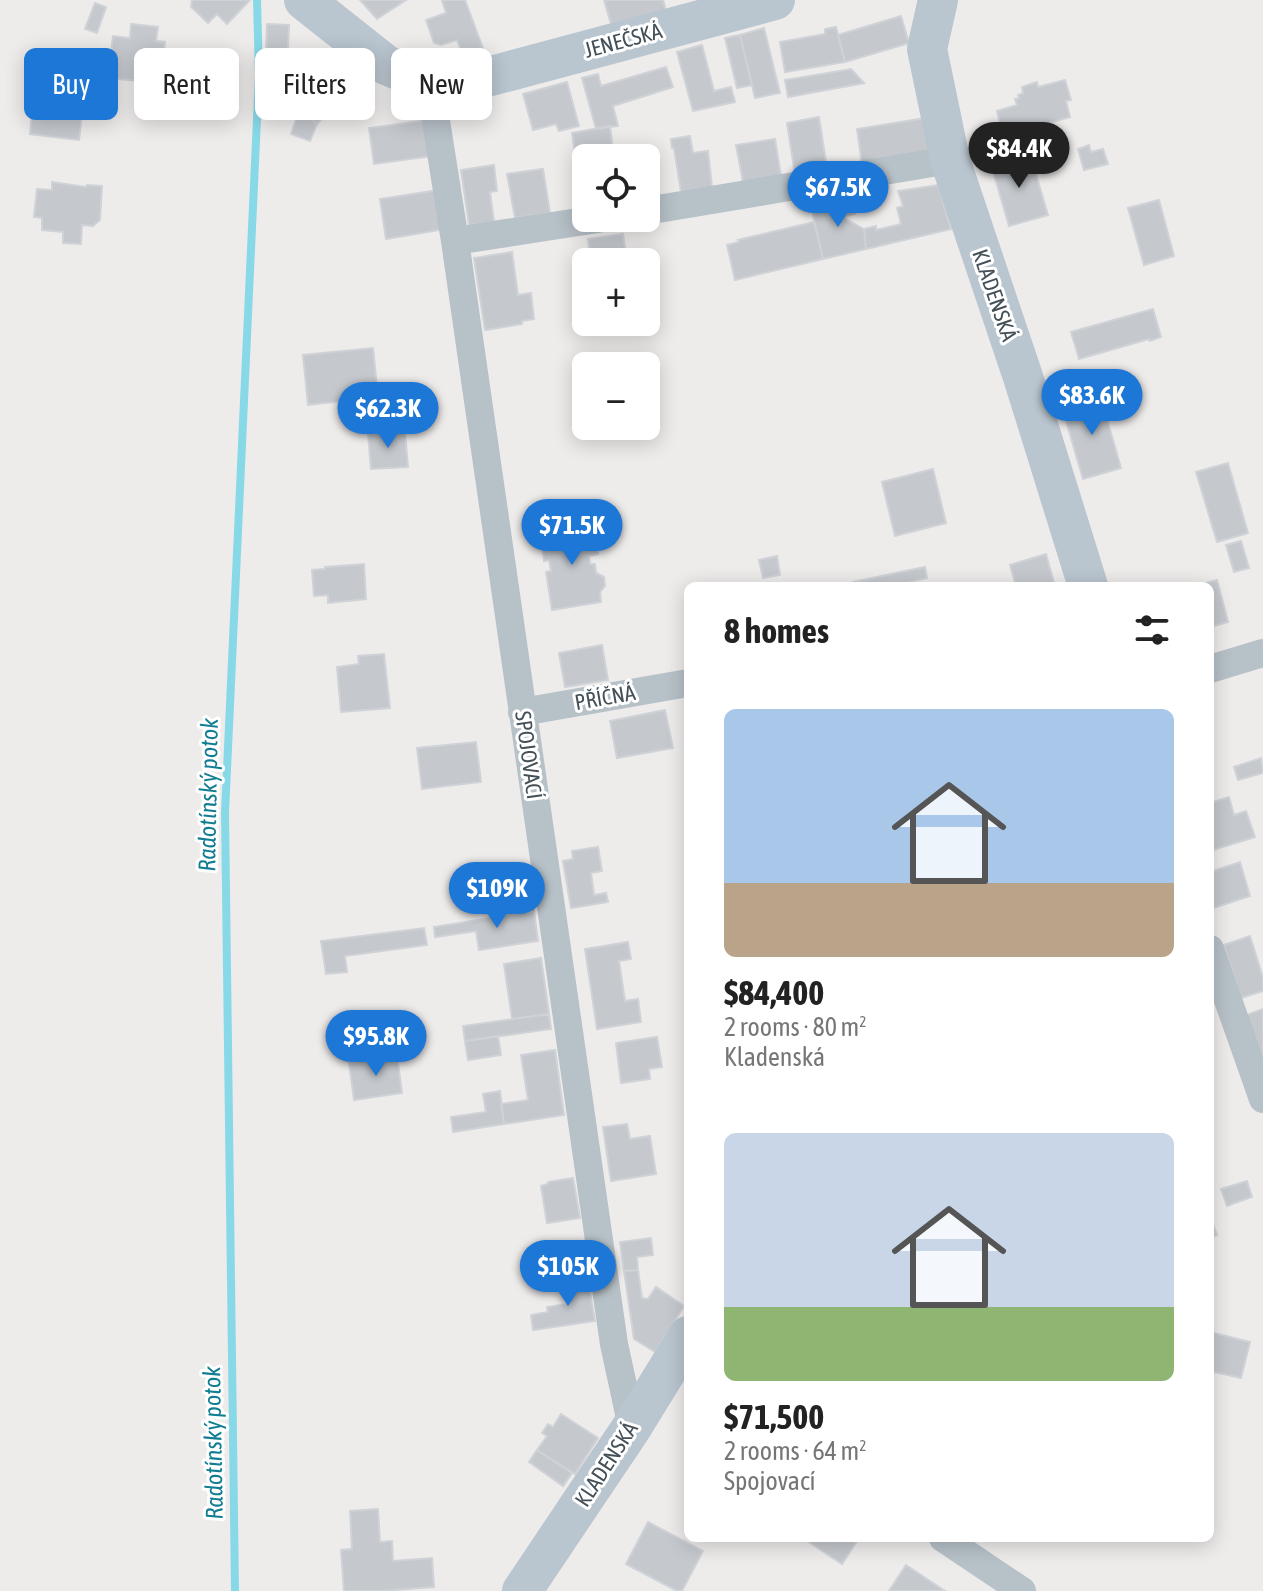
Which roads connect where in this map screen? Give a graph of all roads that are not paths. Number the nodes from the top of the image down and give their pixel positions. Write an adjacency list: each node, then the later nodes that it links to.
1 (304, 0): 4 (main road, JENEČSKÁ)
2 (775, 0): 5 (main road, JENEČSKÁ)
3 (938, 0): 7 (main road, KLADENSKÁ)
4 (391, 67)
5 (492, 76)
6 (436, 120): 10 (street, SPOJOVACÍ)
7 (950, 160): 8 (street); 11 (main road, KLADENSKÁ)
8 (660, 209)
9 (572, 223): 10 (street)
10 (455, 241): 15 (street, SPOJOVACÍ)
11 (1087, 582)
12 (1263, 653): 13 (street)
13 (1214, 668)
14 (684, 684): 15 (street, PŘÍČNÁ)
15 (522, 712): 19 (street, SPOJOVACÍ)
16 (1214, 960): 17 (street)
17 (1263, 1099)
18 (684, 1353): 19 (main road, KLADENSKÁ)
19 (632, 1427): 21 (main road, KLADENSKÁ)
20 (949, 1542): 22 (street)
21 (522, 1591)
22 (1022, 1591)

